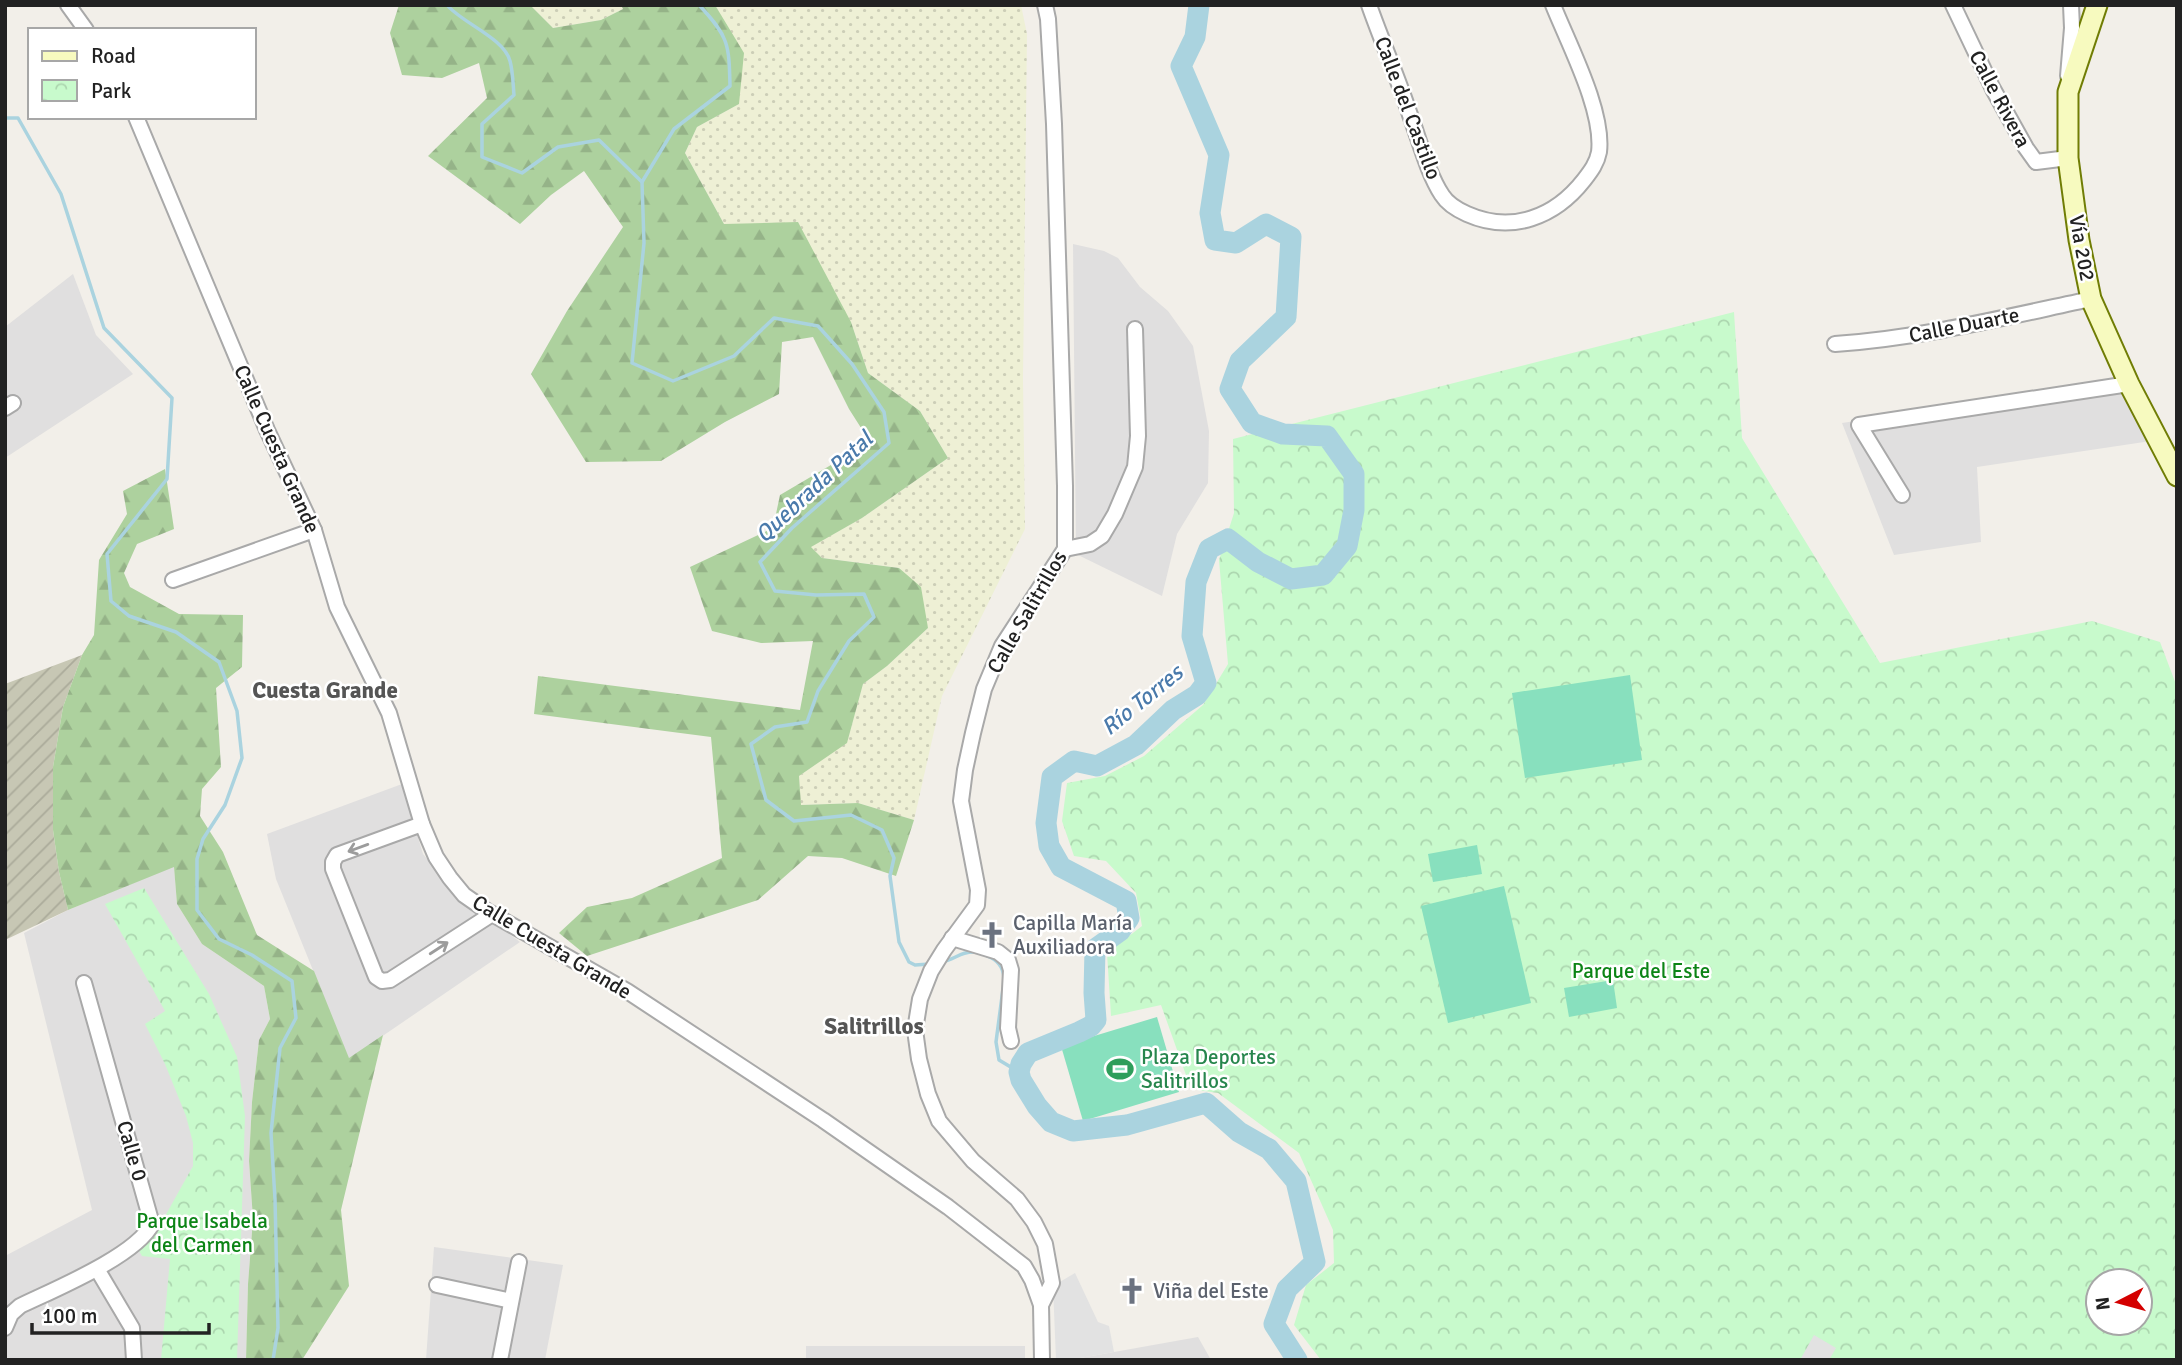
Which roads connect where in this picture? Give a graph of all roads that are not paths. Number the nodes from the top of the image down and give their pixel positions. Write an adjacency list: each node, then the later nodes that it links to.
1 (68, 5): 8 (street)
2 (1045, 5): 19 (street, Calle Salitrillos)
3 (1369, 5): 4 (street, Calle del Castillo)
4 (1553, 5)
5 (1953, 5): 11 (street, Calle Rivera)
6 (2071, 5): 9 (street)
7 (2098, 5): 9 (main road, Vía 202)
8 (85, 28)
9 (2068, 92): 11 (main road, Vía 202)
10 (137, 119): 18 (street, Calle Cuesta Grande)
11 (2068, 158): 12 (main road, Vía 202)
12 (2091, 299): 14 (street, Calle Duarte); 15 (main road, Vía 202)
13 (1135, 329): 19 (street)
14 (1835, 344)
15 (2130, 384): 16 (main road, Vía 202); 17 (street)
16 (2177, 476)
17 (1902, 495)
18 (314, 530): 20 (street); 21 (street, Calle Cuesta Grande)
19 (1065, 549): 23 (street, Calle Salitrillos)
20 (173, 580)
21 (422, 824): 22 (street, Calle Cuesta Grande); 22 (street, one-way to 22)
22 (492, 914): 30 (street, Calle Cuesta Grande)
23 (948, 944): 25 (street); 30 (street, Calle Salitrillos)
24 (83, 983): 27 (street, Calle 0)
25 (1011, 1041)
26 (519, 1262): 29 (street)
27 (97, 1269): 31 (street, Calle 0); 32 (street)
28 (437, 1285): 29 (street)
29 (511, 1301): 33 (street)
30 (1041, 1305): 34 (street, Calle Salitrillos)
31 (5, 1328)
32 (134, 1360)
33 (500, 1360)
34 (1042, 1360)

